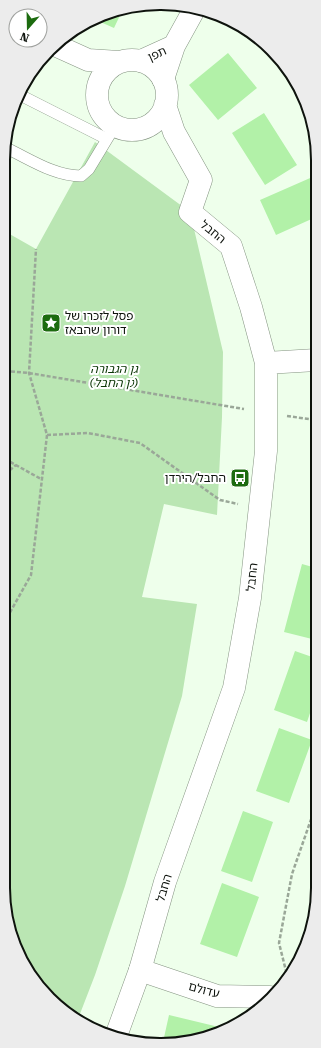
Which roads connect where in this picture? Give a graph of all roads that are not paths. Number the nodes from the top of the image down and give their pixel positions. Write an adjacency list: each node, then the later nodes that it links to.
1 (192, 13): 2 (street, תפן)
2 (174, 46): 5 (street, תפן); 7 (street, תפן)
3 (60, 48): 4 (street)
4 (88, 60): 6 (street); 8 (street)
5 (141, 61): 6 (street); 7 (street)
6 (118, 62): 8 (street)
7 (163, 79): 10 (street)
8 (97, 87): 12 (street)
9 (24, 97): 12 (lane)
10 (165, 105): 11 (street); 13 (street, החבל)
11 (149, 126): 12 (street); 13 (street)
12 (111, 132): 14 (lane)
13 (174, 132): 16 (street, החבל)
14 (10, 150)
15 (311, 360): 16 (street)
16 (266, 363): 17 (street, החבל)
17 (140, 970): 18 (street, עדולם); 19 (street, החבל)
18 (264, 997)
19 (118, 1032)

